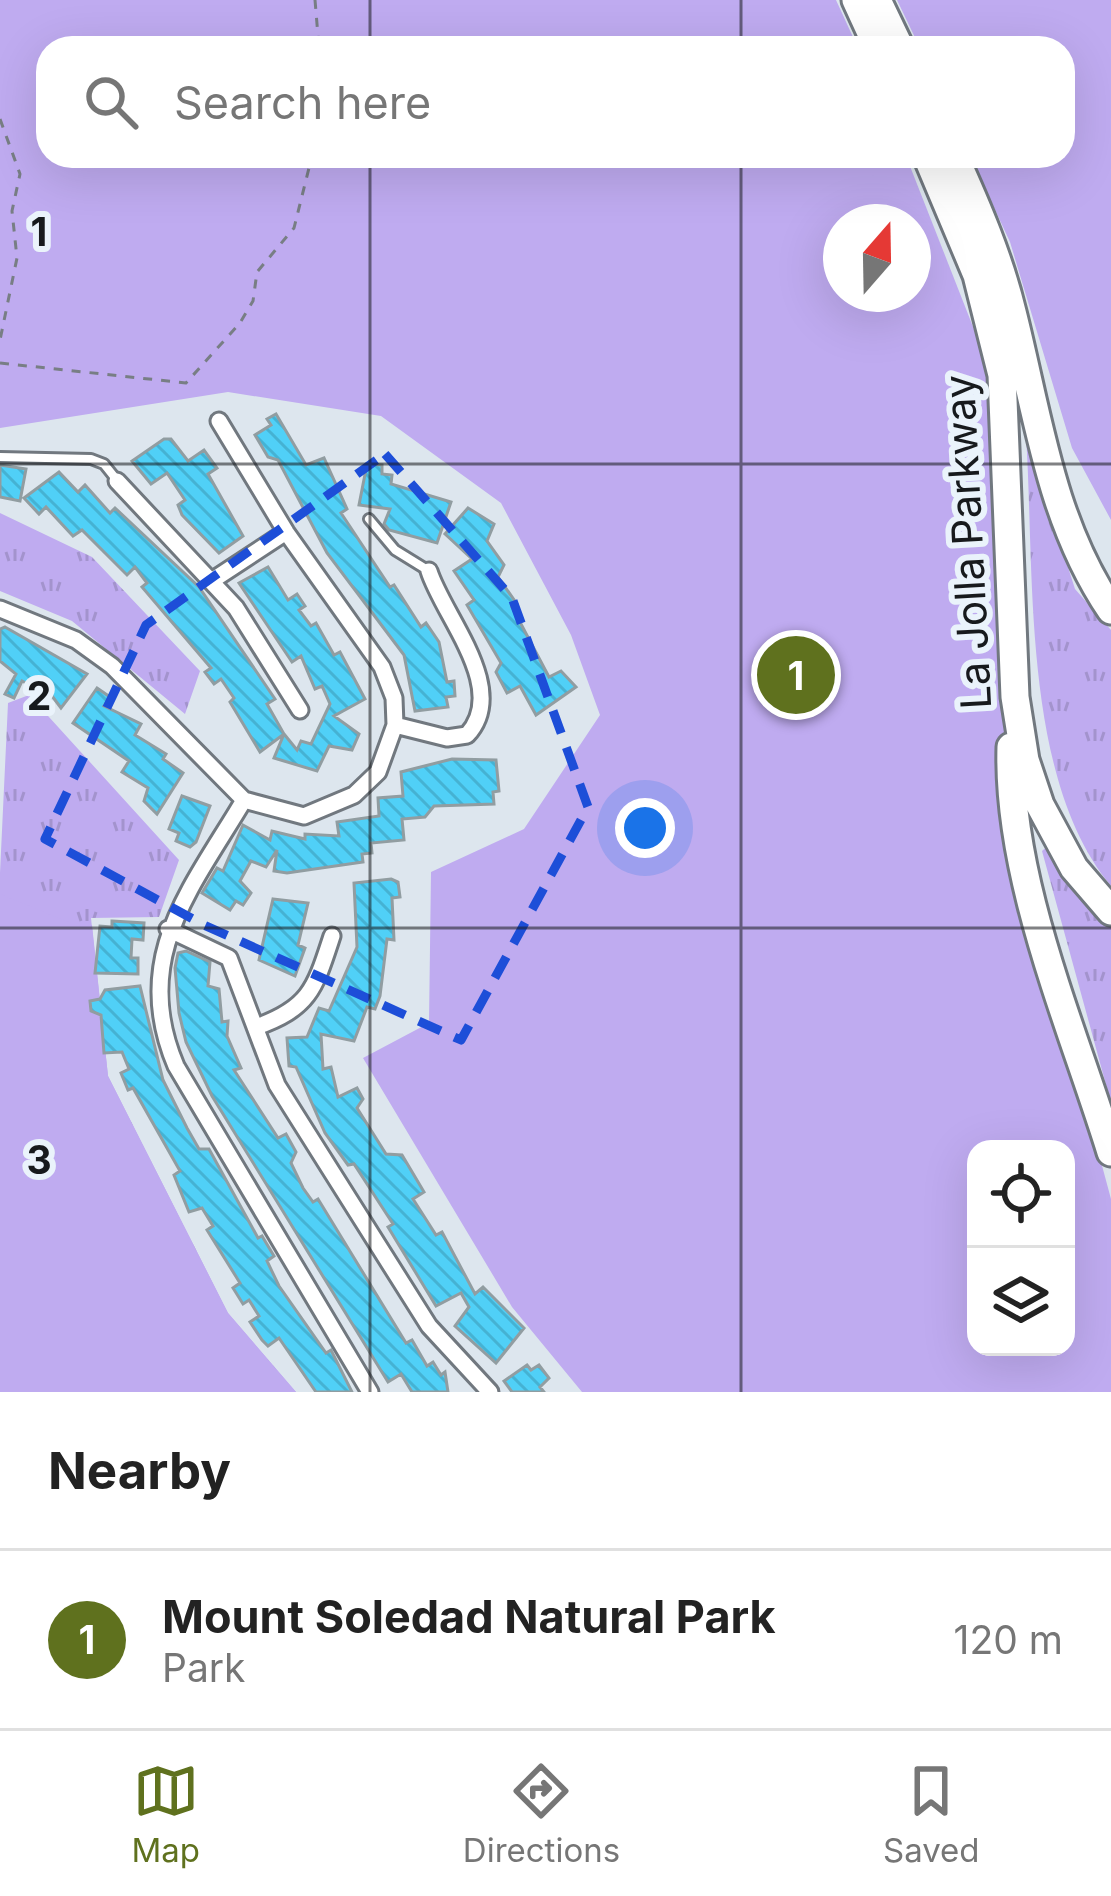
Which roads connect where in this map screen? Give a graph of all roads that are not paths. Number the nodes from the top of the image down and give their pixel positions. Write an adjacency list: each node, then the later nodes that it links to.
1 (856, 0): 3 (highway)
2 (877, 0): 4 (highway)
3 (872, 36)
4 (894, 36)
5 (932, 168): 16 (highway, La Jolla Parkway)
6 (960, 168): 15 (highway, La Jolla Parkway)
7 (219, 421): 11 (street)
8 (0, 457): 9 (lane)
9 (117, 481): 13 (street)
10 (369, 519): 12 (lane)
11 (286, 532): 13 (street); 18 (street)
12 (429, 571): 18 (street)
13 (213, 580): 17 (street)
14 (0, 609): 19 (street)
15 (1111, 610)
16 (1014, 653): 20 (highway, La Jolla Parkway); 24 (highway)
17 (300, 710)
18 (395, 725): 19 (street)
19 (244, 800): 21 (street)
20 (1111, 911)
21 (168, 929): 23 (street); 25 (street)
22 (332, 936): 23 (street)
23 (256, 1027): 26 (street)
24 (1111, 1152)
25 (370, 1392)
26 (490, 1392)

